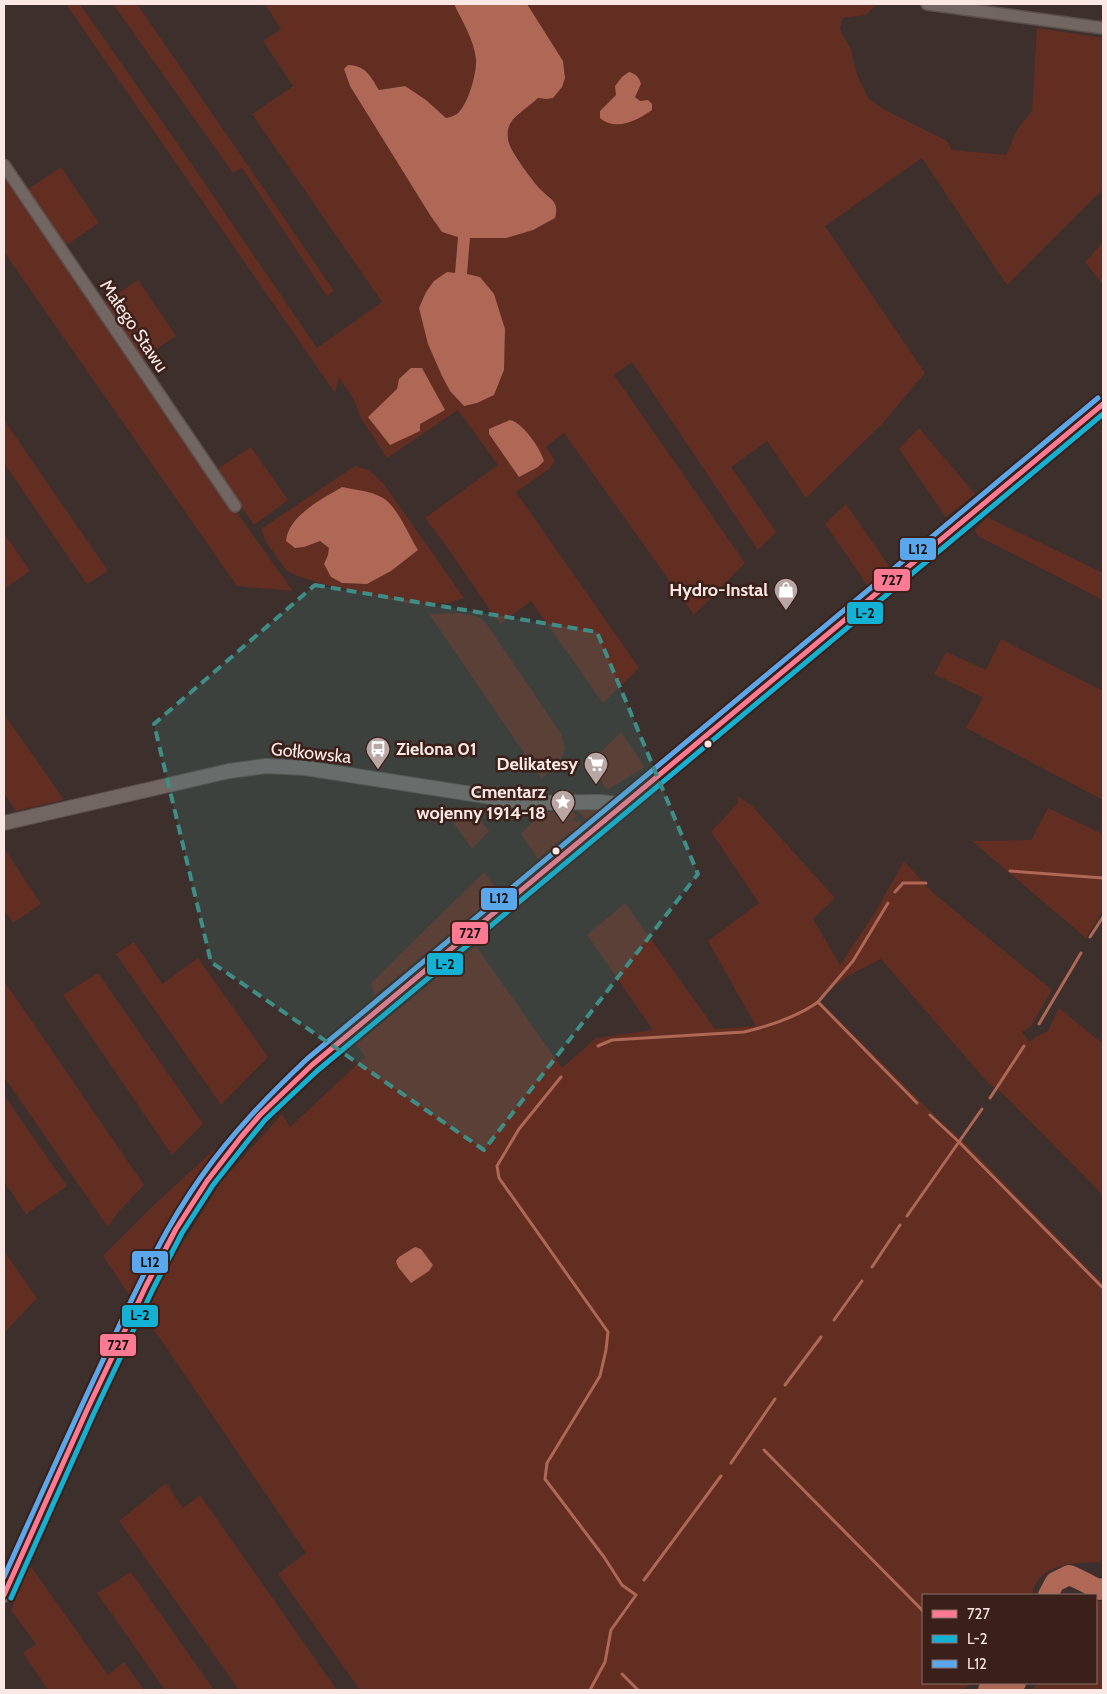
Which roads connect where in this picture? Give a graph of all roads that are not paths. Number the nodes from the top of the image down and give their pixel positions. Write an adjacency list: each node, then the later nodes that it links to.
1 (927, 4): 2 (street)
2 (1103, 28)
3 (4, 165): 5 (street, Małego Stawu)
4 (1103, 404): 6 (street)
5 (235, 506)
6 (624, 805): 7 (street, Gołkowska); 8 (street)
7 (4, 823)
8 (4, 1595)

